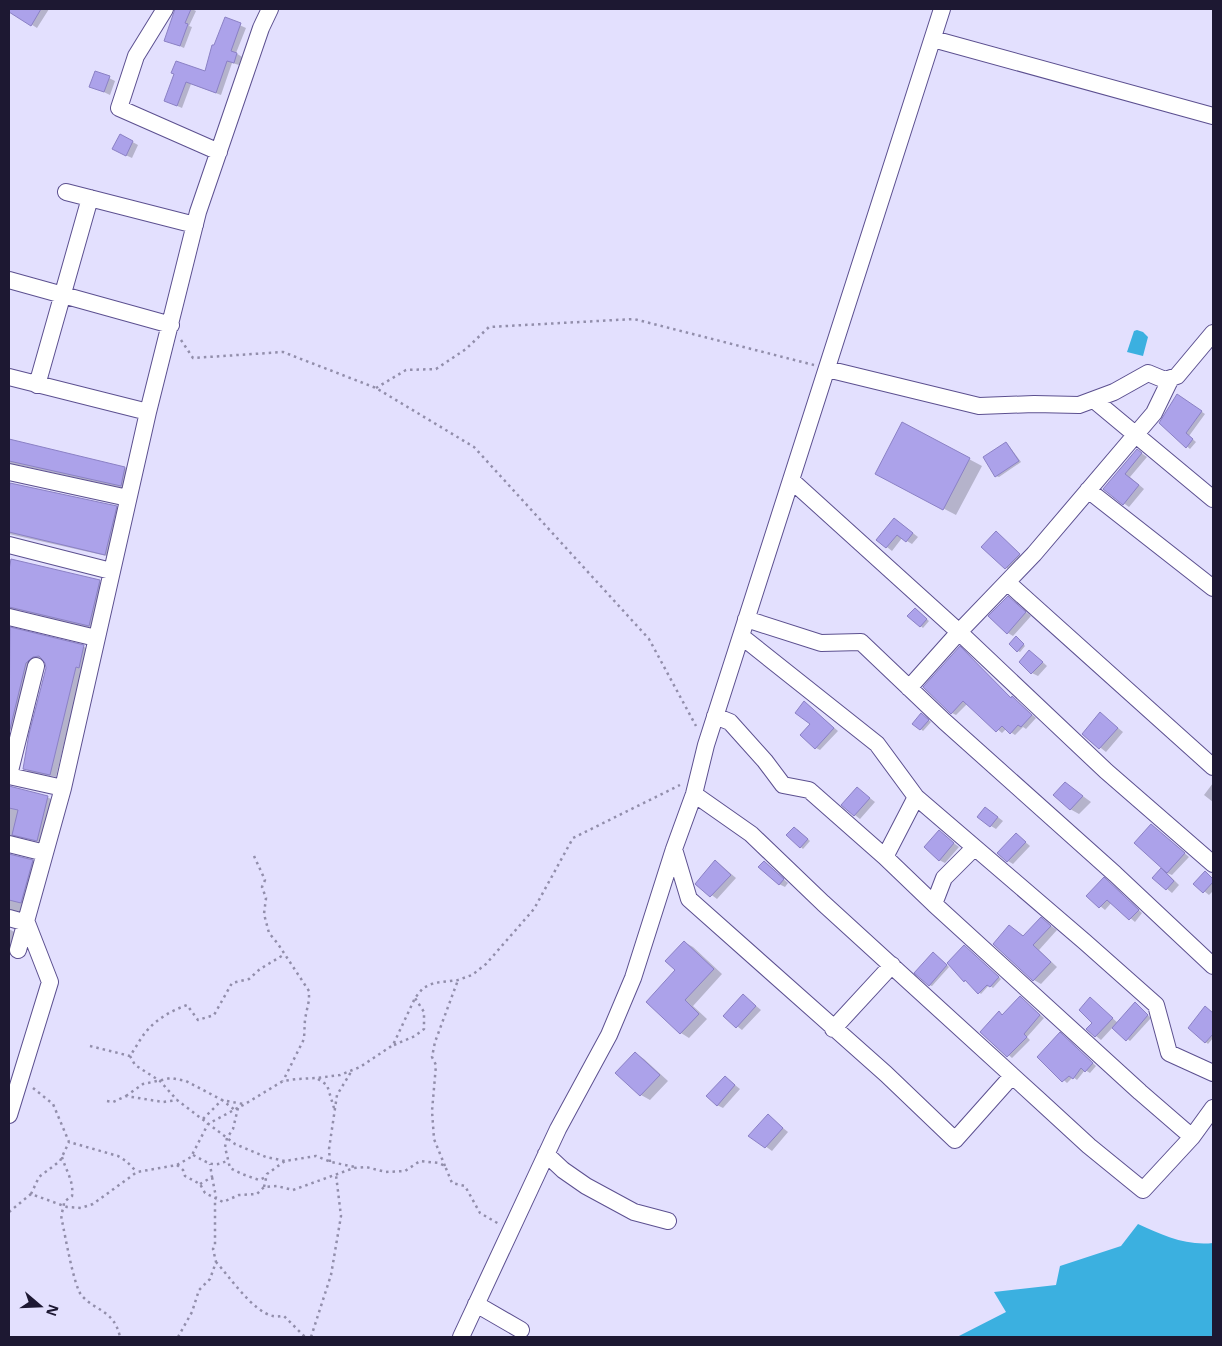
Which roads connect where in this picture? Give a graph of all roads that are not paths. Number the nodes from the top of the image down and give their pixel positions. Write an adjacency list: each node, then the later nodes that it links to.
1 (165, 9): 6 (street)
2 (270, 9): 6 (street)
3 (942, 9): 4 (street)
4 (933, 39): 5 (street); 14 (street)
5 (1213, 116)
6 (218, 152): 9 (street)
7 (66, 192): 8 (street)
8 (90, 198): 9 (street); 11 (street)
9 (195, 225): 12 (street)
10 (9, 280): 11 (street)
11 (62, 294): 12 (street); 17 (street)
12 (171, 325): 19 (street)
13 (1213, 333): 16 (street)
14 (827, 369): 18 (street); 22 (street)
15 (9, 377): 17 (street)
16 (1171, 378): 18 (street); 20 (street)
17 (37, 385): 19 (street)
18 (1094, 400): 20 (street)
19 (148, 412): 24 (street)
20 (1135, 435): 23 (street); 25 (street)
21 (9, 472): 24 (street)
22 (791, 480): 31 (street); 32 (street)
23 (1088, 490): 28 (street); 29 (street)
24 (128, 498): 27 (street)
25 (1213, 499)
26 (9, 545): 27 (street)
27 (111, 571): 34 (street)
28 (1007, 582): 32 (street); 38 (street)
29 (1213, 588)
30 (9, 617): 34 (street)
31 (746, 619): 33 (street); 36 (street)
32 (959, 632): 36 (street); 48 (street)
33 (741, 636): 37 (street); 42 (street)
34 (96, 638): 40 (street)
35 (36, 666): 39 (street)
36 (909, 688): 54 (street)
37 (715, 716): 41 (street); 47 (street)
38 (1213, 766)
39 (9, 775): 40 (street)
40 (63, 788): 46 (street)
41 (694, 794): 45 (street); 53 (street)
42 (916, 797): 44 (street); 47 (street)
43 (9, 844): 46 (street)
44 (974, 848): 49 (street); 56 (street)
45 (674, 850): 55 (street); 61 (street)
46 (45, 853): 51 (street)
47 (885, 857): 49 (street)
48 (1213, 864)
49 (934, 904): 60 (street)
50 (9, 918): 51 (street)
51 (27, 923): 52 (street); 59 (street)
52 (18, 950)
53 (892, 965): 55 (street); 57 (street)
54 (1213, 966)
55 (834, 1029): 57 (street)
56 (1213, 1073)
57 (1012, 1076): 60 (street)
58 (1213, 1108): 60 (street)
59 (9, 1115)
60 (1192, 1137)
61 (546, 1154): 62 (street); 63 (street)
62 (668, 1221)
63 (476, 1304): 64 (street); 65 (street)
64 (522, 1330)
65 (461, 1337)

